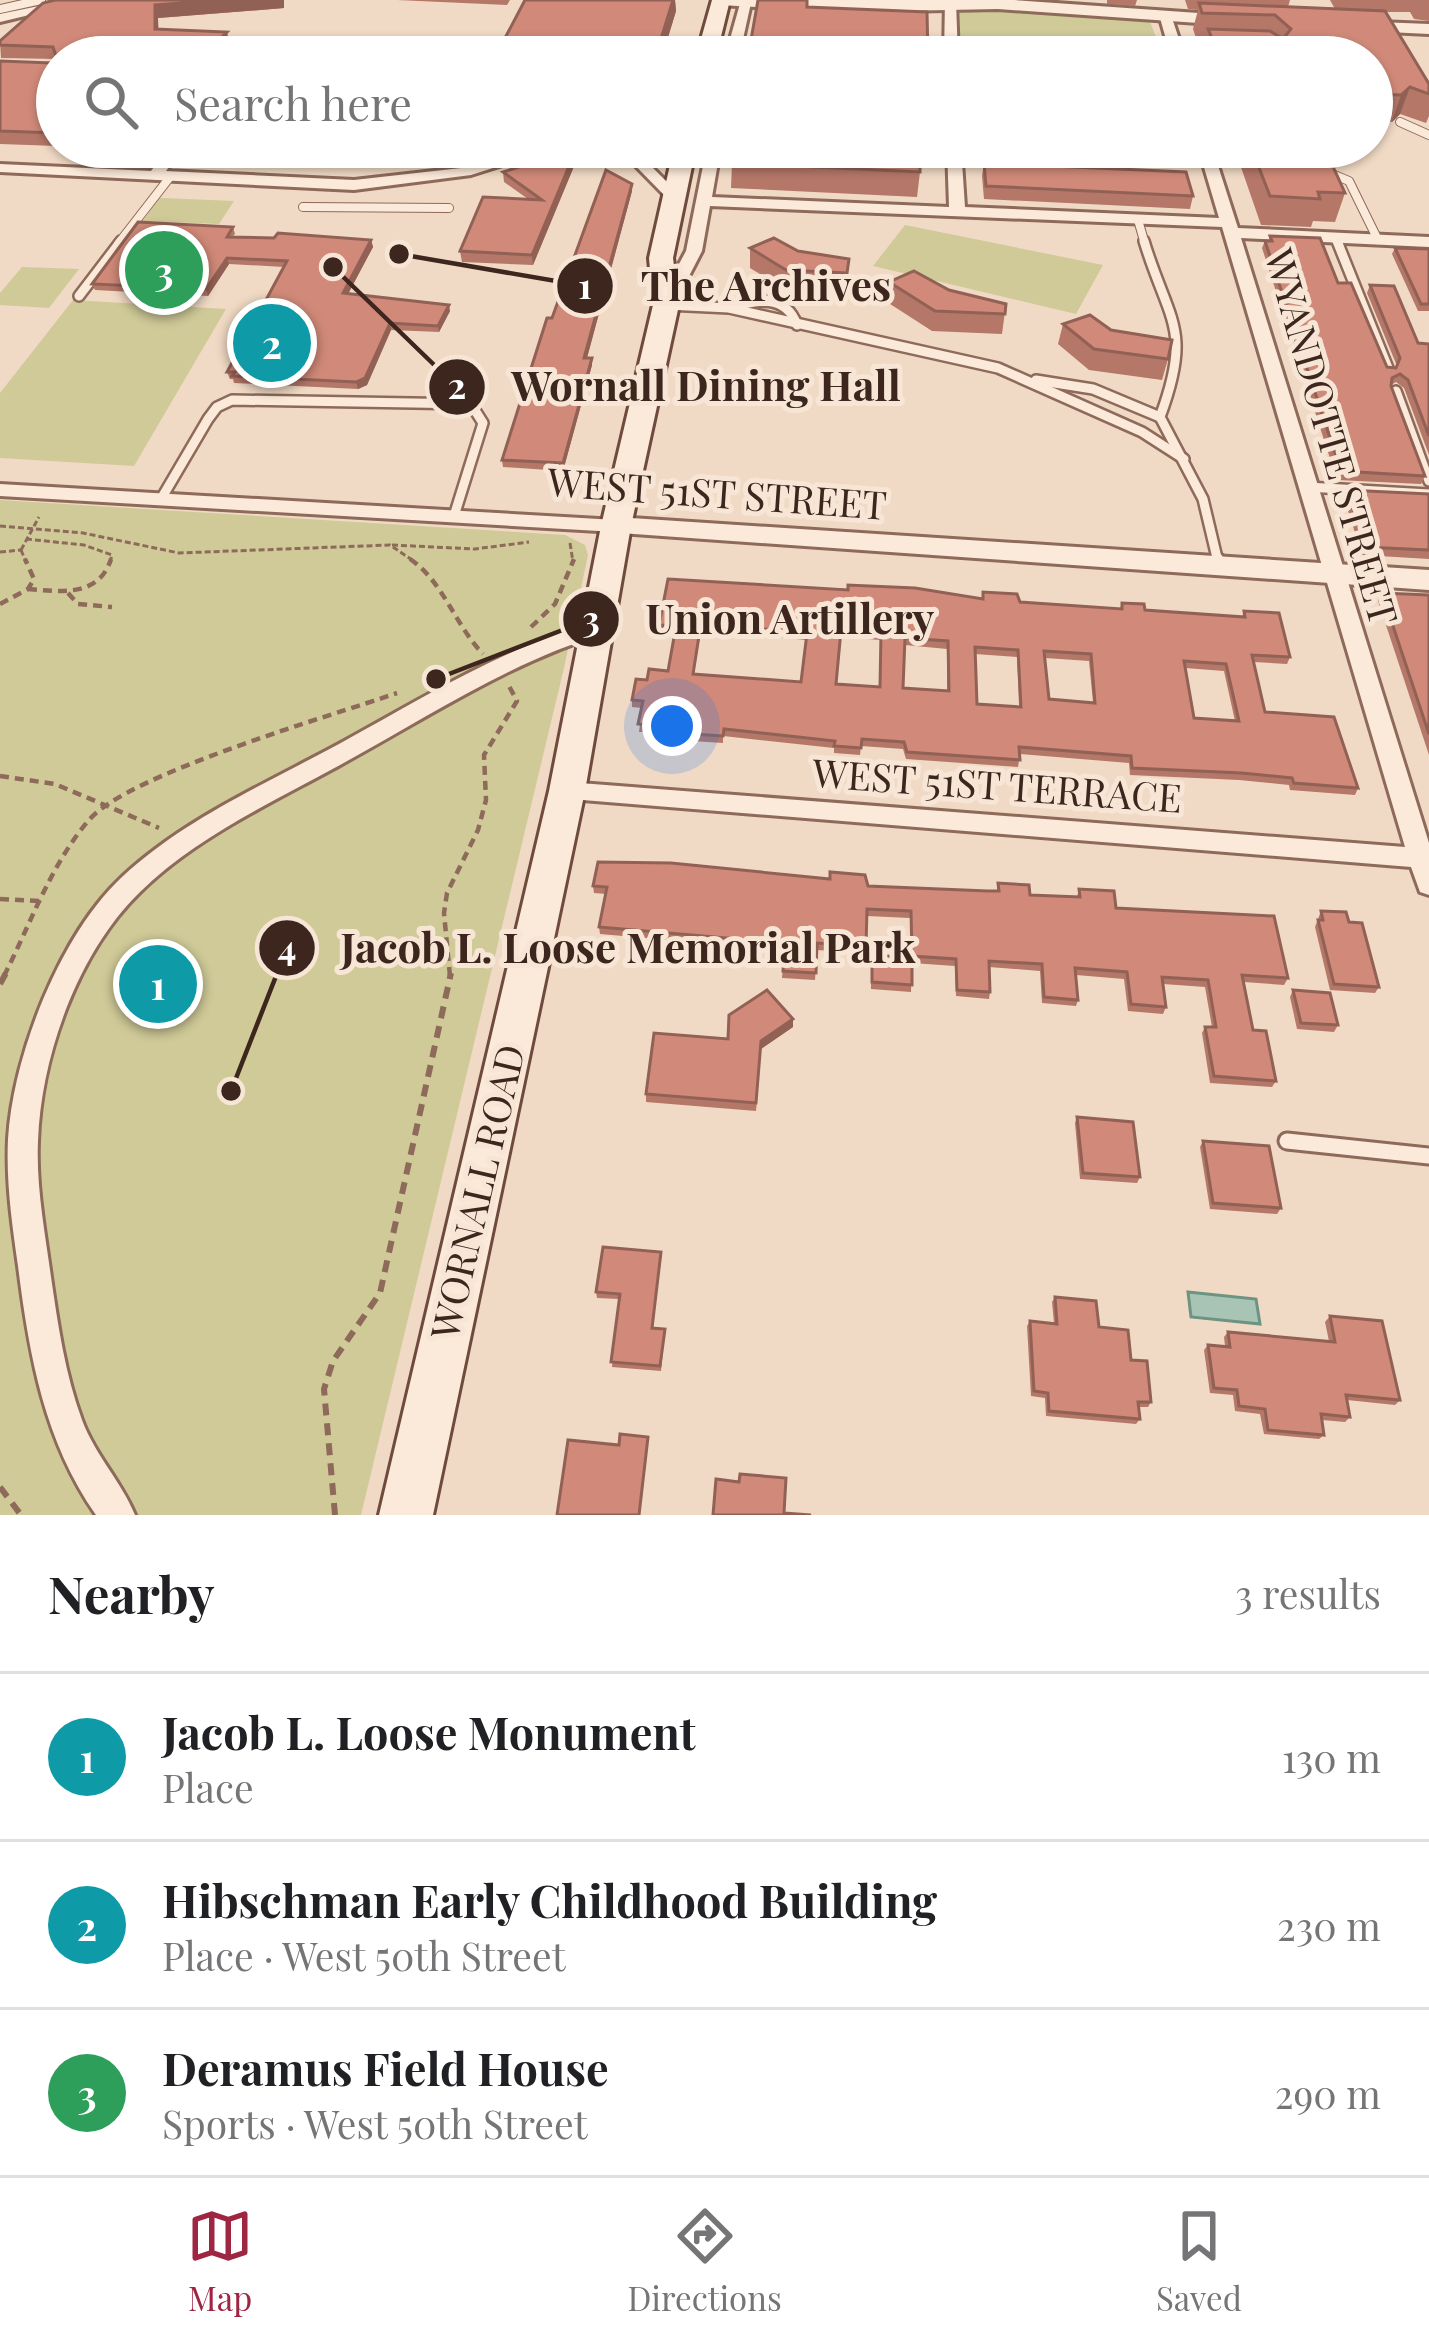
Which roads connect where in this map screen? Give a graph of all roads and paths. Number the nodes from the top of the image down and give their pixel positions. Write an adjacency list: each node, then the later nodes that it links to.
1 (41, 0): 6 (lane)
2 (86, 0): 7 (street)
3 (721, 0): 5 (street); 12 (main road)
4 (950, 2): 5 (street); 8 (street); 14 (street)
5 (745, 3): 13 (street)
6 (0, 8)
7 (0, 18)
8 (1166, 18): 9 (street); 15 (street)
9 (1258, 22)
10 (1328, 25): 11 (street)
11 (1429, 29)
12 (712, 36)
13 (737, 36)
14 (950, 36)
15 (1171, 36)
16 (1400, 122): 17 (lane)
17 (1429, 135)
18 (0, 168): 27 (street)
19 (167, 168): 27 (street)
20 (481, 168): 30 (street)
21 (645, 168): 31 (street)
22 (679, 168): 31 (main road, WORNALL ROAD)
23 (710, 168): 32 (street, WORNALL ROAD)
24 (955, 168): 36 (street)
25 (1211, 168): 29 (street, WYANDOTTE STREET)
26 (1324, 168): 40 (lane)
27 (163, 176): 30 (street); 42 (lane)
28 (1191, 176): 29 (street)
29 (1214, 177): 38 (street, WYANDOTTE STREET)
30 (362, 184): 34 (lane)
31 (672, 195): 43 (main road, WORNALL ROAD)
32 (703, 200): 36 (street); 43 (street, WORNALL ROAD)
33 (303, 207): 34 (lane)
34 (357, 208): 35 (lane)
35 (449, 208)
36 (957, 212): 37 (street)
37 (1138, 220): 38 (street); 49 (lane)
38 (1231, 228): 39 (street); 52 (street, WYANDOTTE STREET)
39 (1336, 238): 40 (street); 46 (lane)
40 (1378, 240): 41 (street)
41 (1429, 242)
42 (79, 296)
43 (666, 304): 44 (lane); 59 (main road, WORNALL ROAD)
44 (729, 308): 45 (lane); 45 (lane)
45 (797, 325): 47 (lane)
46 (1388, 368)
47 (1034, 380): 49 (lane); 50 (lane)
48 (1396, 391): 51 (lane)
49 (1160, 418): 50 (lane)
50 (1184, 459): 67 (lane)
51 (1429, 481)
52 (1307, 487): 54 (lane); 68 (street, WYANDOTTE STREET)
53 (0, 490): 55 (street, WEST 51ST STREET)
54 (1429, 494)
55 (161, 499): 56 (street, WEST 51ST STREET); 56 (lane)
56 (454, 516): 59 (street, WEST 51ST STREET)
57 (39, 517): 60 (path)
58 (0, 526): 60 (path)
59 (616, 526): 67 (street, WEST 51ST STREET); 74 (main road, WORNALL ROAD)
60 (33, 527): 61 (path); 64 (path)
61 (26, 538): 65 (path); 71 (path)
62 (534, 541): 64 (path)
63 (563, 541): 75 (path)
64 (390, 545): 76 (path)
65 (21, 550): 66 (path); 70 (path)
66 (0, 551)
67 (1219, 566): 68 (street, WEST 51ST STREET)
68 (1332, 573): 69 (street, WEST 51ST STREET); 82 (street, WYANDOTTE STREET)
69 (1429, 580)
70 (28, 589): 71 (path); 72 (path)
71 (68, 593): 73 (path)
72 (0, 604)
73 (112, 607)
74 (601, 627): 76 (street); 79 (main road, WORNALL ROAD)
75 (522, 632)
76 (494, 658): 81 (street); 93 (path)
77 (409, 688): 80 (path)
78 (0, 776): 80 (path)
79 (567, 791): 82 (street, WEST 51ST TERRACE); 94 (main road, WORNALL ROAD)
80 (106, 806): 81 (path); 85 (path)
81 (190, 841): 89 (street)
82 (1420, 858): 83 (street, WYANDOTTE STREET)
83 (1429, 885)
84 (0, 899): 85 (path)
85 (41, 901): 86 (path)
86 (0, 984)
87 (1287, 1141): 88 (lane)
88 (1429, 1156)
89 (13, 1178): 92 (street)
90 (0, 1487): 91 (path)
91 (21, 1515)
92 (117, 1515)
93 (334, 1515)
94 (406, 1515)

